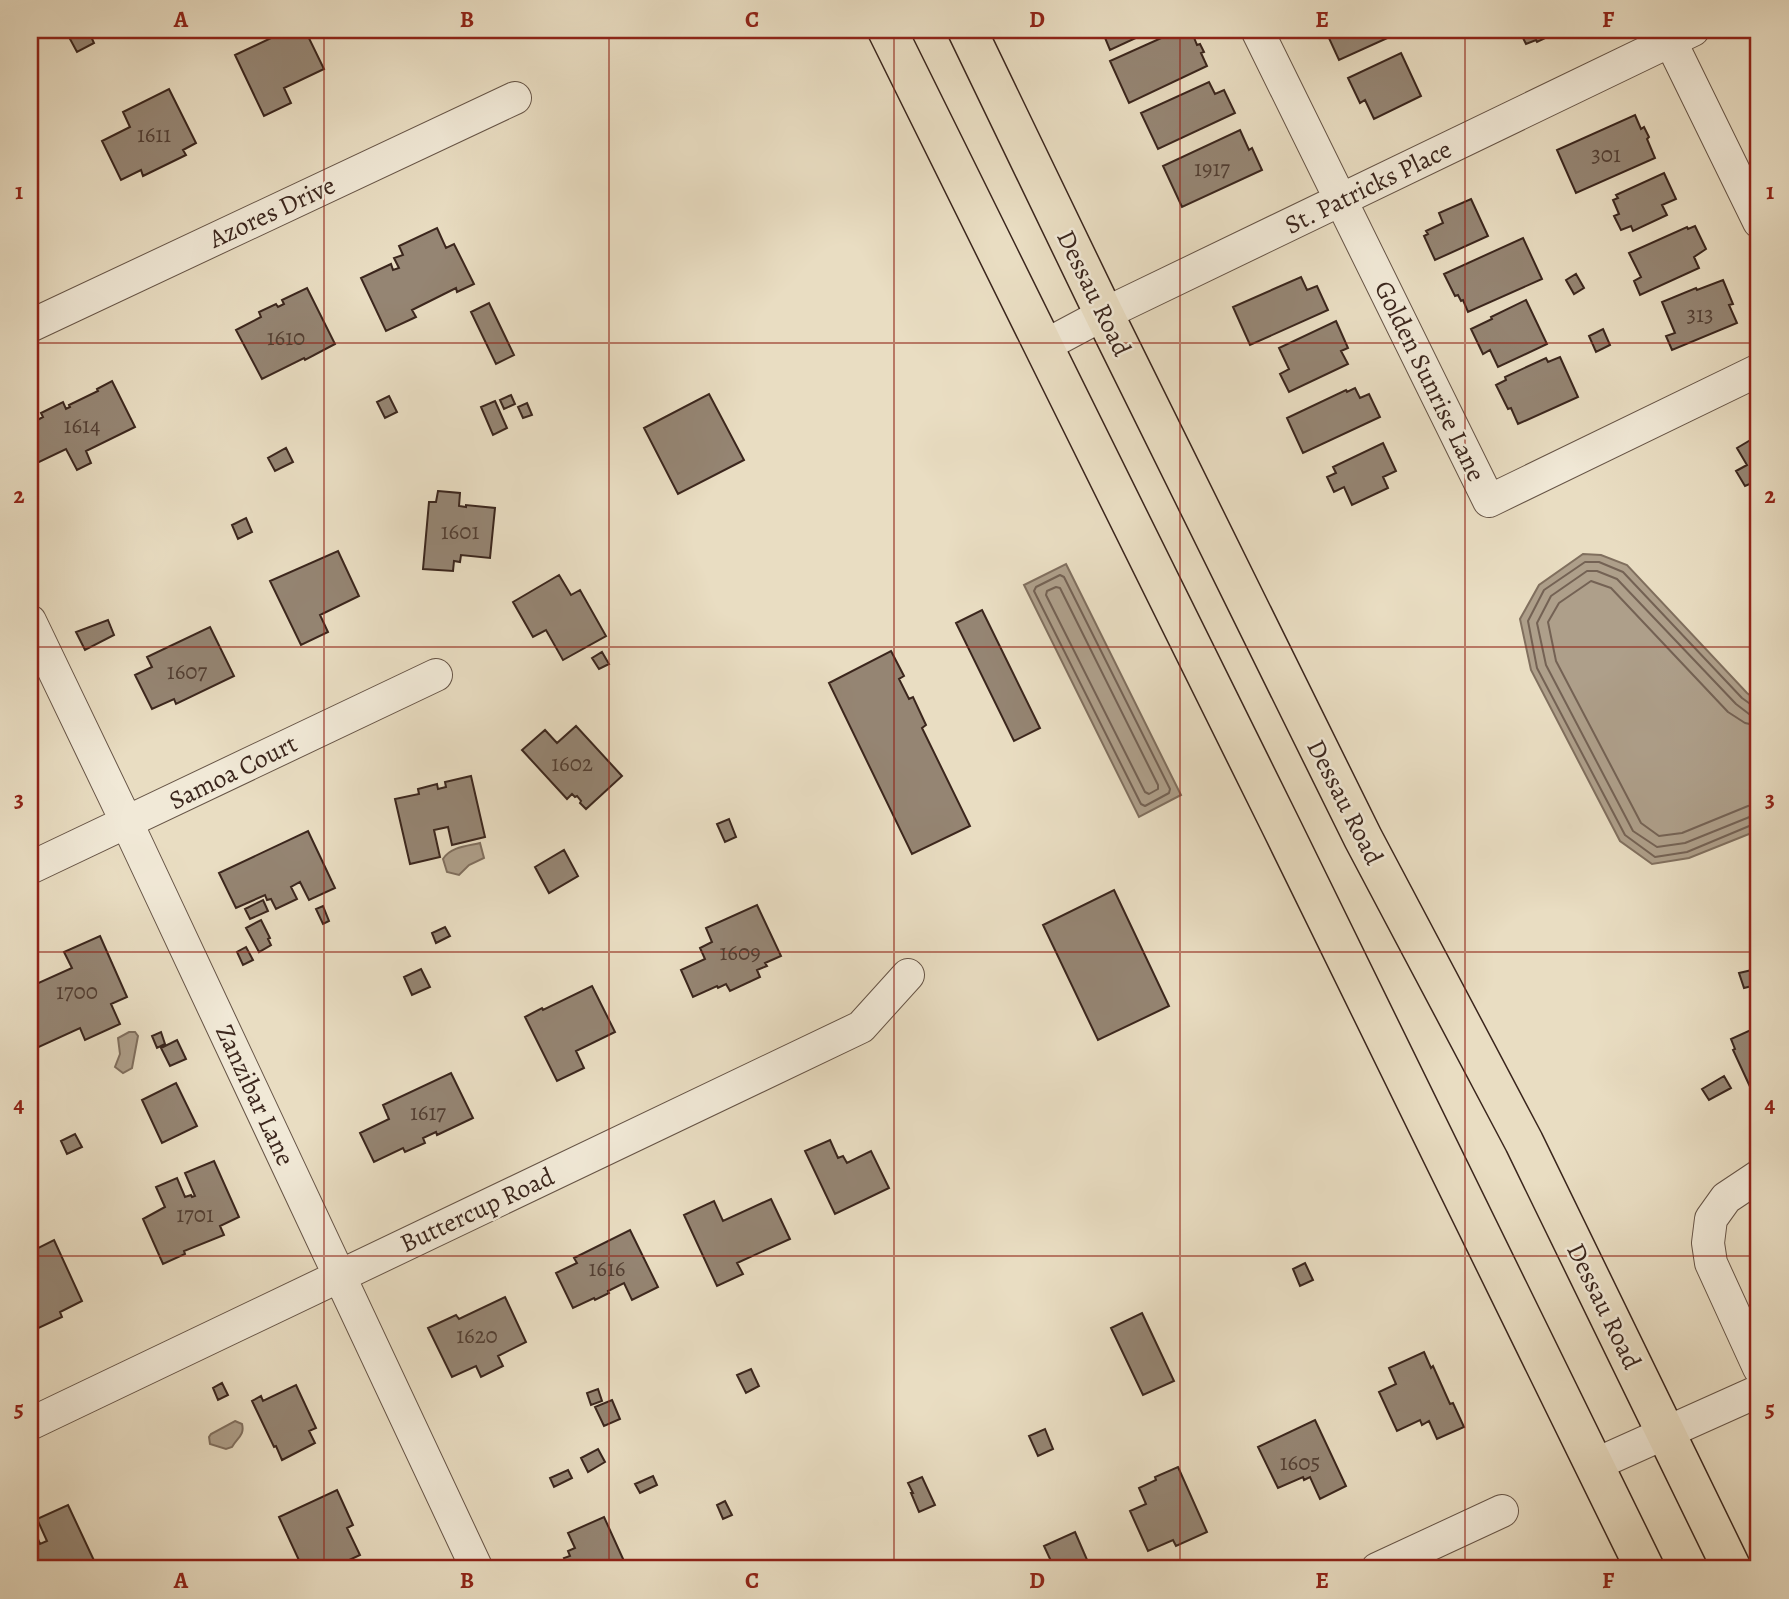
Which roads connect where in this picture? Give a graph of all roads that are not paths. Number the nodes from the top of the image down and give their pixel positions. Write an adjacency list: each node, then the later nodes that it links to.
1 (887, 30): 10 (main road)
2 (967, 30): 8 (main road, Dessau Road)
3 (1257, 30): 6 (street, Golden Sunrise Lane)
4 (1676, 33): 6 (street, St. Patricks Place); 7 (street)
5 (514, 98): 9 (street, Azores Drive)
6 (1341, 199): 8 (street, St. Patricks Place); 11 (street, Golden Sunrise Lane)
7 (1759, 222)
8 (1104, 314): 10 (street, St. Patricks Place); 22 (main road, Dessau Road)
9 (30, 326)
10 (1044, 346): 23 (main road)
11 (1759, 370)
12 (30, 621): 14 (street, Zanzibar Lane)
13 (436, 675): 14 (street, Samoa Court)
14 (127, 823): 15 (street, Samoa Court); 18 (street, Zanzibar Lane)
15 (30, 869)
16 (908, 975): 18 (street, Buttercup Road)
17 (1759, 1176): 19 (street)
18 (340, 1275): 21 (street, Buttercup Road); 25 (street, Zanzibar Lane)
19 (1759, 1368)
20 (1759, 1391): 22 (street)
21 (30, 1424)
22 (1666, 1433): 23 (street); 28 (main road, Dessau Road)
23 (1594, 1465): 27 (main road)
24 (1502, 1511): 26 (street)
25 (477, 1569)
26 (1377, 1569)
27 (1645, 1569)
28 (1732, 1569)

